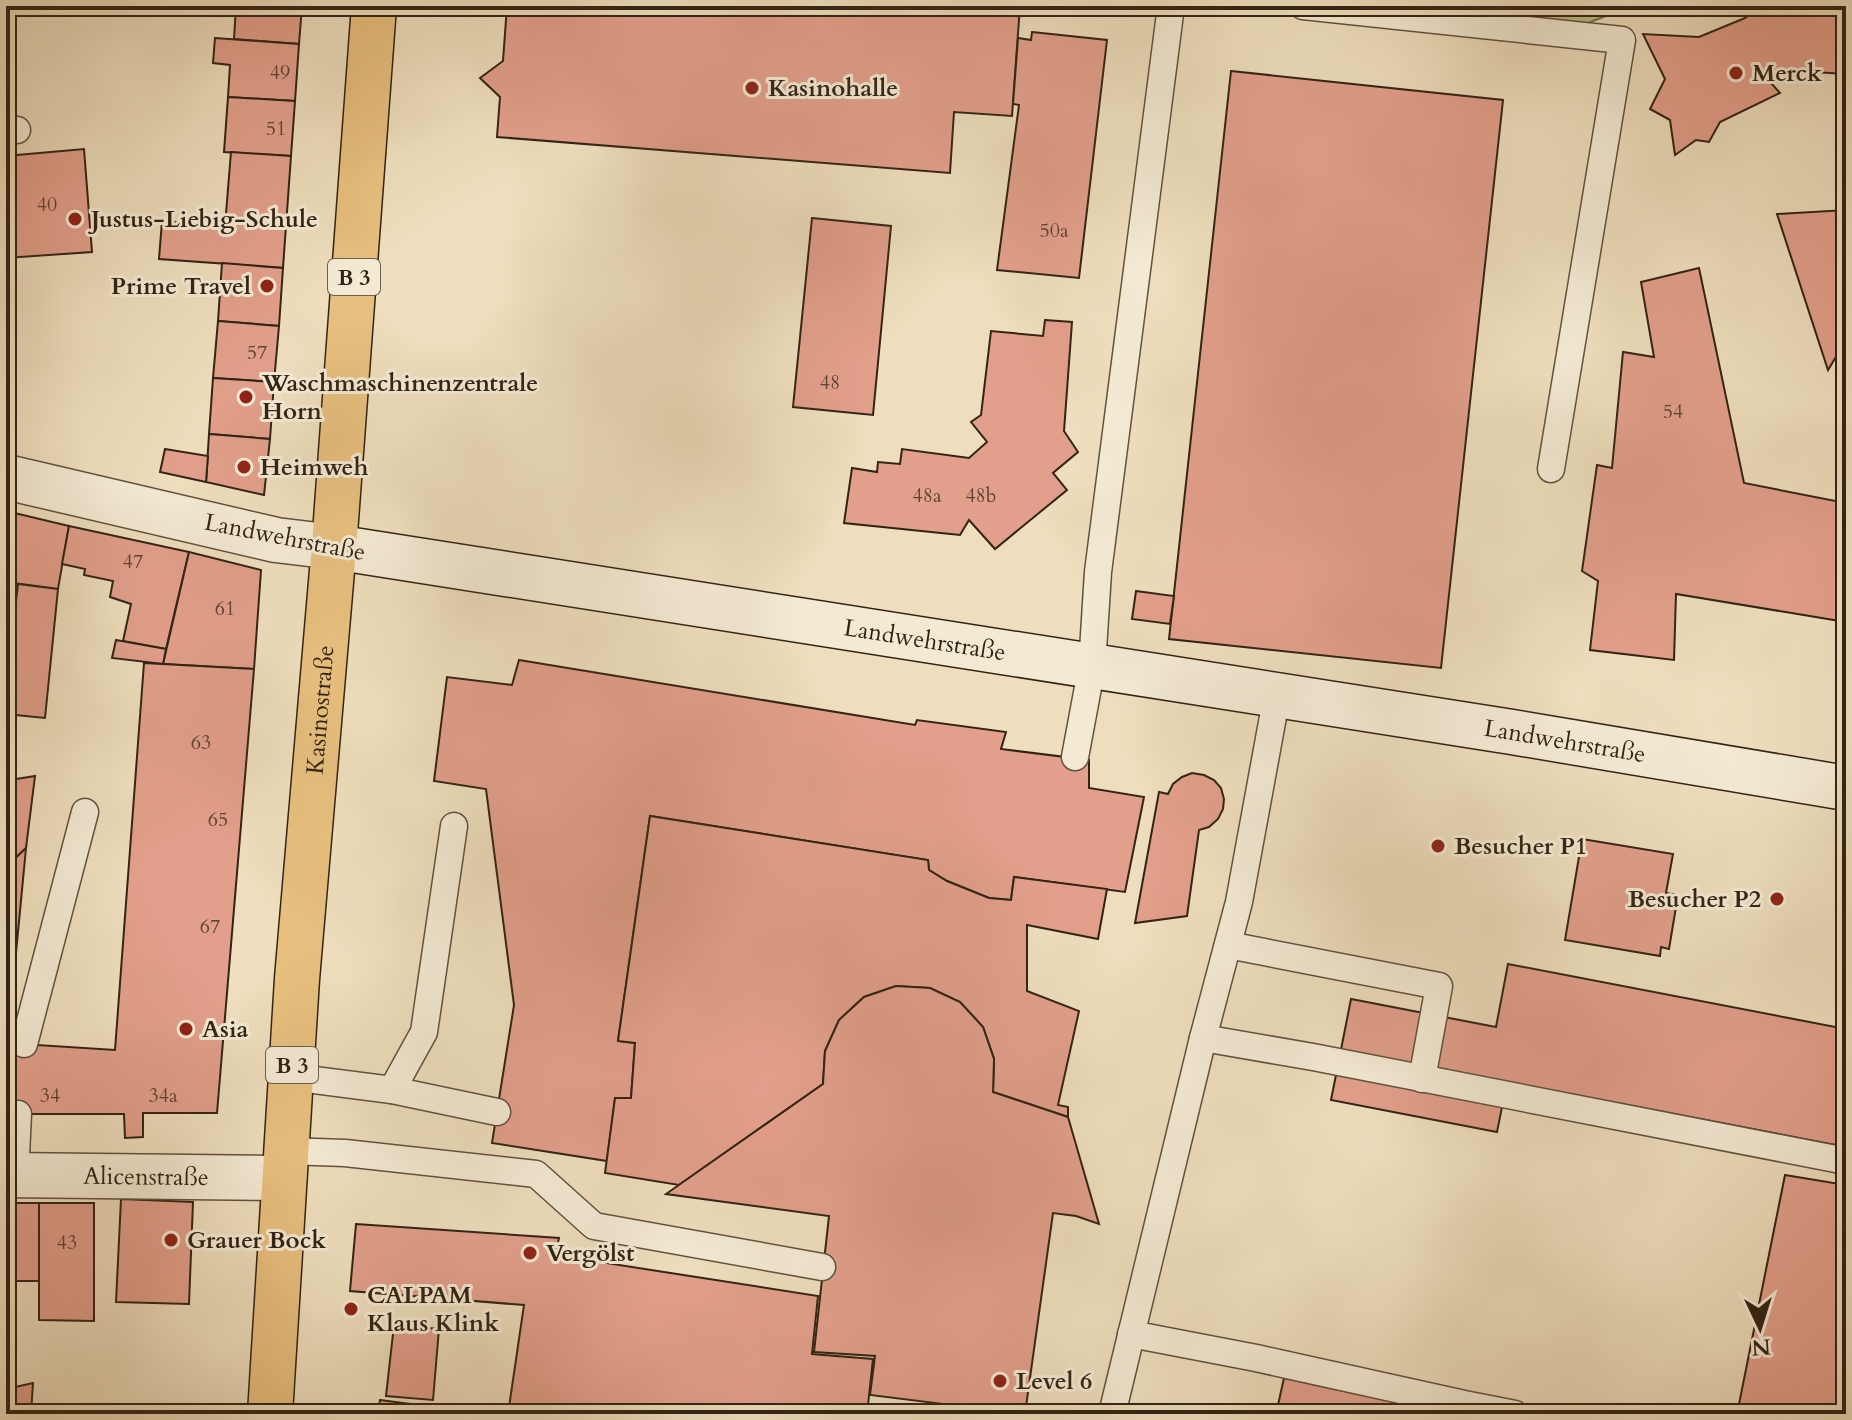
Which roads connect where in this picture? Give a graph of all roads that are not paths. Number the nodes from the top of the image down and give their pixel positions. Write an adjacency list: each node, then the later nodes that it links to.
1 (374, 6): 6 (main road, Kasinostraße / B 3)
2 (1171, 6): 7 (lane)
3 (1303, 6): 4 (lane)
4 (1551, 469)
5 (6, 477): 6 (street, Landwehrstraße)
6 (334, 547): 7 (street, Landwehrstraße); 16 (main road, Kasinostraße / B 3)
7 (1092, 666): 8 (street, Landwehrstraße); 9 (lane)
8 (1277, 695): 10 (street, Landwehrstraße); 13 (lane)
9 (1075, 757)
10 (1846, 788)
11 (85, 812): 15 (lane)
12 (454, 826): 18 (lane)
13 (1228, 945): 14 (lane); 17 (lane)
14 (1203, 1038): 17 (lane); 25 (lane)
15 (24, 1044)
16 (291, 1077): 18 (lane); 22 (main road, Kasinostraße / B 3)
17 (1422, 1079): 21 (lane)
18 (392, 1090): 19 (lane)
19 (497, 1112)
20 (18, 1114): 23 (lane)
21 (1846, 1161)
22 (285, 1164): 23 (street, Alicenstraße); 24 (lane); 26 (main road, Kasinostraße / B 3)
23 (11, 1176)
24 (822, 1267)
25 (1131, 1334): 27 (lane); 28 (lane)
26 (270, 1414)
27 (1112, 1414)
28 (1515, 1414)

